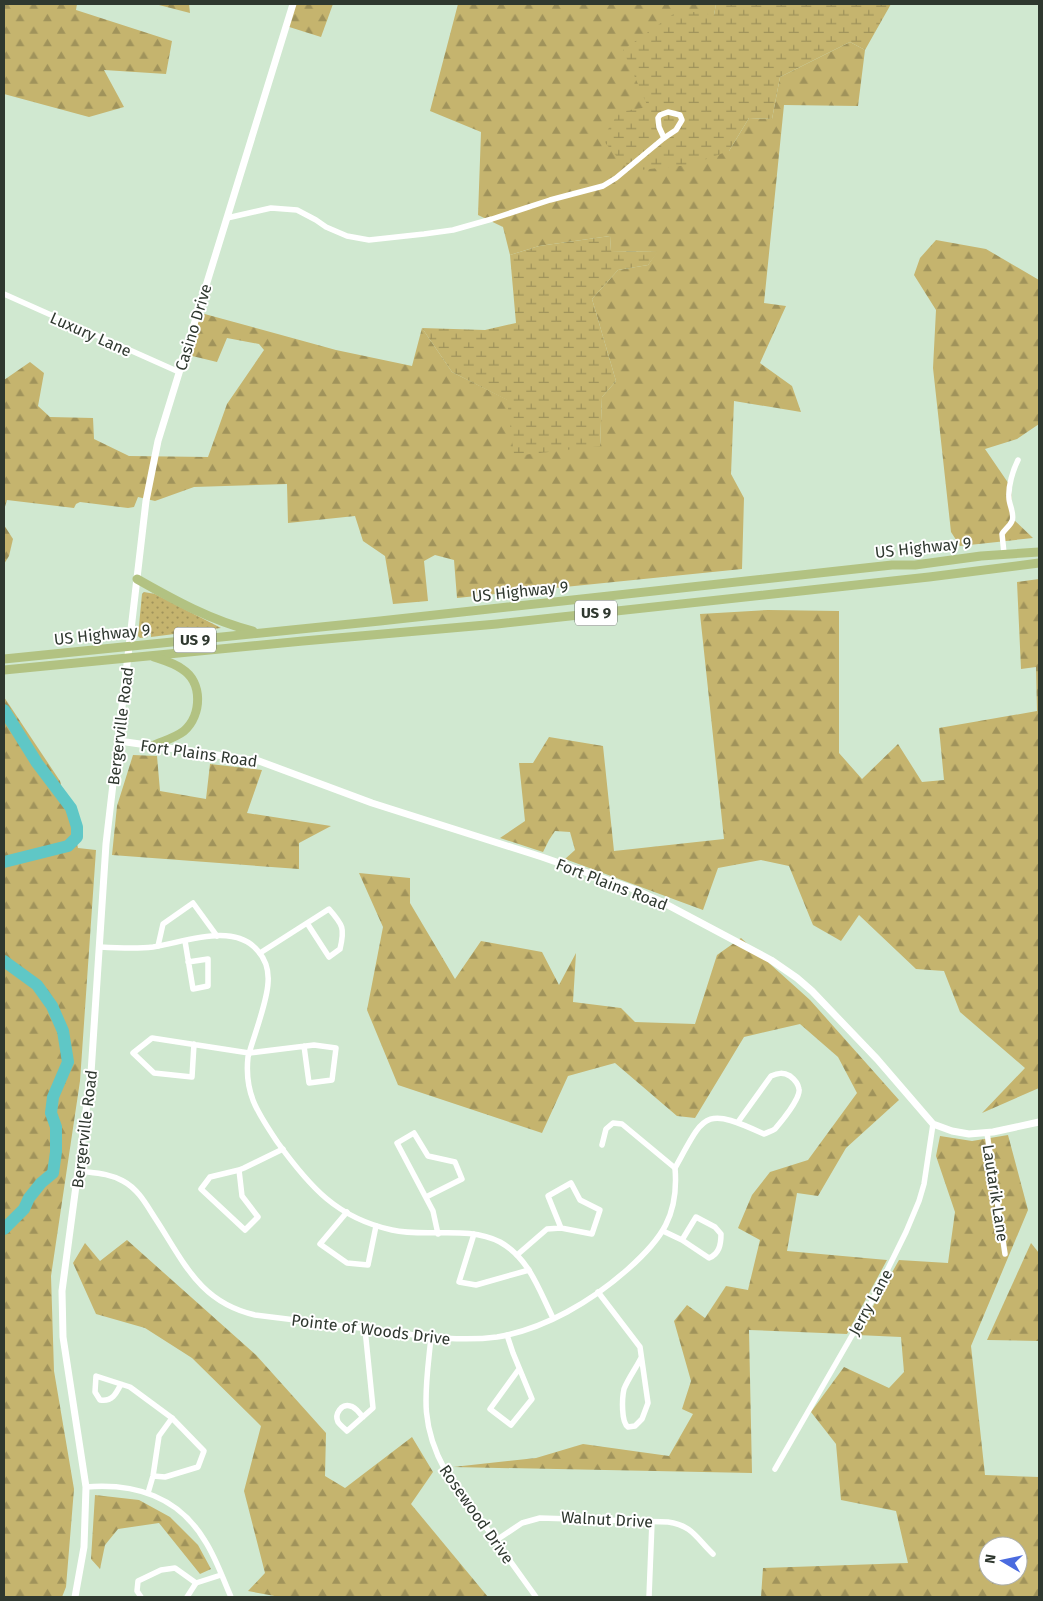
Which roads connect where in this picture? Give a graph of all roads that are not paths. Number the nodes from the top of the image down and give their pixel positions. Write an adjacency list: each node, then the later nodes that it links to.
1 (293, 4): 3 (street, Casino Drive)
2 (664, 138): 2 (street); 3 (street)
3 (227, 218): 5 (street, Casino Drive)
4 (4, 294): 5 (street, Luxury Lane)
5 (179, 372): 10 (street, Casino Drive)
6 (1018, 460): 8 (street)
7 (1039, 552): 8 (highway, US Highway 9 / US 9)
8 (1004, 554): 11 (highway, US Highway 9 / US 9)
9 (1039, 563): 13 (highway, US Highway 9 / US 9)
10 (137, 579): 11 (highway); 12 (street, Casino Drive)
11 (260, 633): 12 (highway, US Highway 9 / US 9)
12 (130, 646): 14 (street, Casino Drive); 15 (highway, US Highway 9 / US 9)
13 (151, 656): 14 (highway, US Highway 9 / US 9); 18 (highway)
14 (128, 658): 16 (highway, US Highway 9 / US 9); 17 (street, Bergerville Road)
15 (4, 659)
16 (4, 670)
17 (118, 741): 18 (street, Fort Plains Road); 23 (street, Bergerville Road)
18 (152, 746): 31 (street, Fort Plains Road)
19 (307, 923): 19 (street); 24 (street)
20 (217, 936): 21 (street); 22 (street); 24 (street)
21 (184, 941): 22 (street); 25 (street)
22 (158, 946): 23 (street)
23 (100, 947): 37 (street, Bergerville Road)
24 (260, 952): 28 (street)
25 (188, 962): 25 (street)
26 (194, 1044): 26 (street); 28 (street)
27 (304, 1046): 27 (street); 28 (street)
28 (249, 1053): 34 (street)
29 (738, 1122): 29 (street); 35 (street)
30 (1039, 1122): 32 (street)
31 (933, 1124): 32 (street); 59 (street, Jerry Lane)
32 (987, 1133): 46 (street, Lautarik Lane)
33 (602, 1146): 35 (street)
34 (283, 1149): 36 (street); 39 (street)
35 (675, 1168): 42 (street, Pointe of Woods Drive)
36 (239, 1170): 36 (street)
37 (79, 1171): 51 (street, Pointe of Woods Drive); 61 (street, Bergerville Road)
38 (426, 1197): 38 (street); 43 (street)
39 (347, 1212): 40 (street); 40 (street)
40 (376, 1226): 43 (street)
41 (561, 1228): 41 (street); 47 (street)
42 (663, 1231): 45 (street); 49 (street, Pointe of Woods Drive)
43 (438, 1234): 44 (street)
44 (474, 1234): 47 (street); 48 (street)
45 (682, 1240): 45 (street)
46 (1005, 1254)
47 (517, 1255): 48 (street)
48 (529, 1270): 50 (street)
49 (598, 1292): 50 (street, Pointe of Woods Drive); 54 (street)
50 (552, 1318): 52 (street, Pointe of Woods Drive)
51 (365, 1329): 53 (street, Pointe of Woods Drive); 57 (street)
52 (507, 1334): 53 (street, Pointe of Woods Drive); 55 (street)
53 (431, 1337): 64 (street, Rosewood Drive)
54 (642, 1358): 54 (street)
55 (519, 1369): 55 (street)
56 (121, 1384): 56 (street); 58 (street)
57 (363, 1417): 57 (street)
58 (172, 1418): 60 (street); 60 (street)
59 (775, 1468)
60 (153, 1476): 62 (street)
61 (86, 1487): 62 (street); 68 (street, Bergerville Road)
62 (148, 1493): 66 (street)
63 (652, 1522): 64 (street, Walnut Drive); 65 (street, Walnut Drive); 73 (street)
64 (495, 1541): 72 (street, Rosewood Drive)
65 (713, 1554)
66 (221, 1575): 67 (street); 71 (street)
67 (196, 1583): 69 (street); 70 (street)
68 (75, 1597)
69 (141, 1597)
70 (187, 1597)
71 (231, 1597)
72 (536, 1597)
73 (649, 1597)

